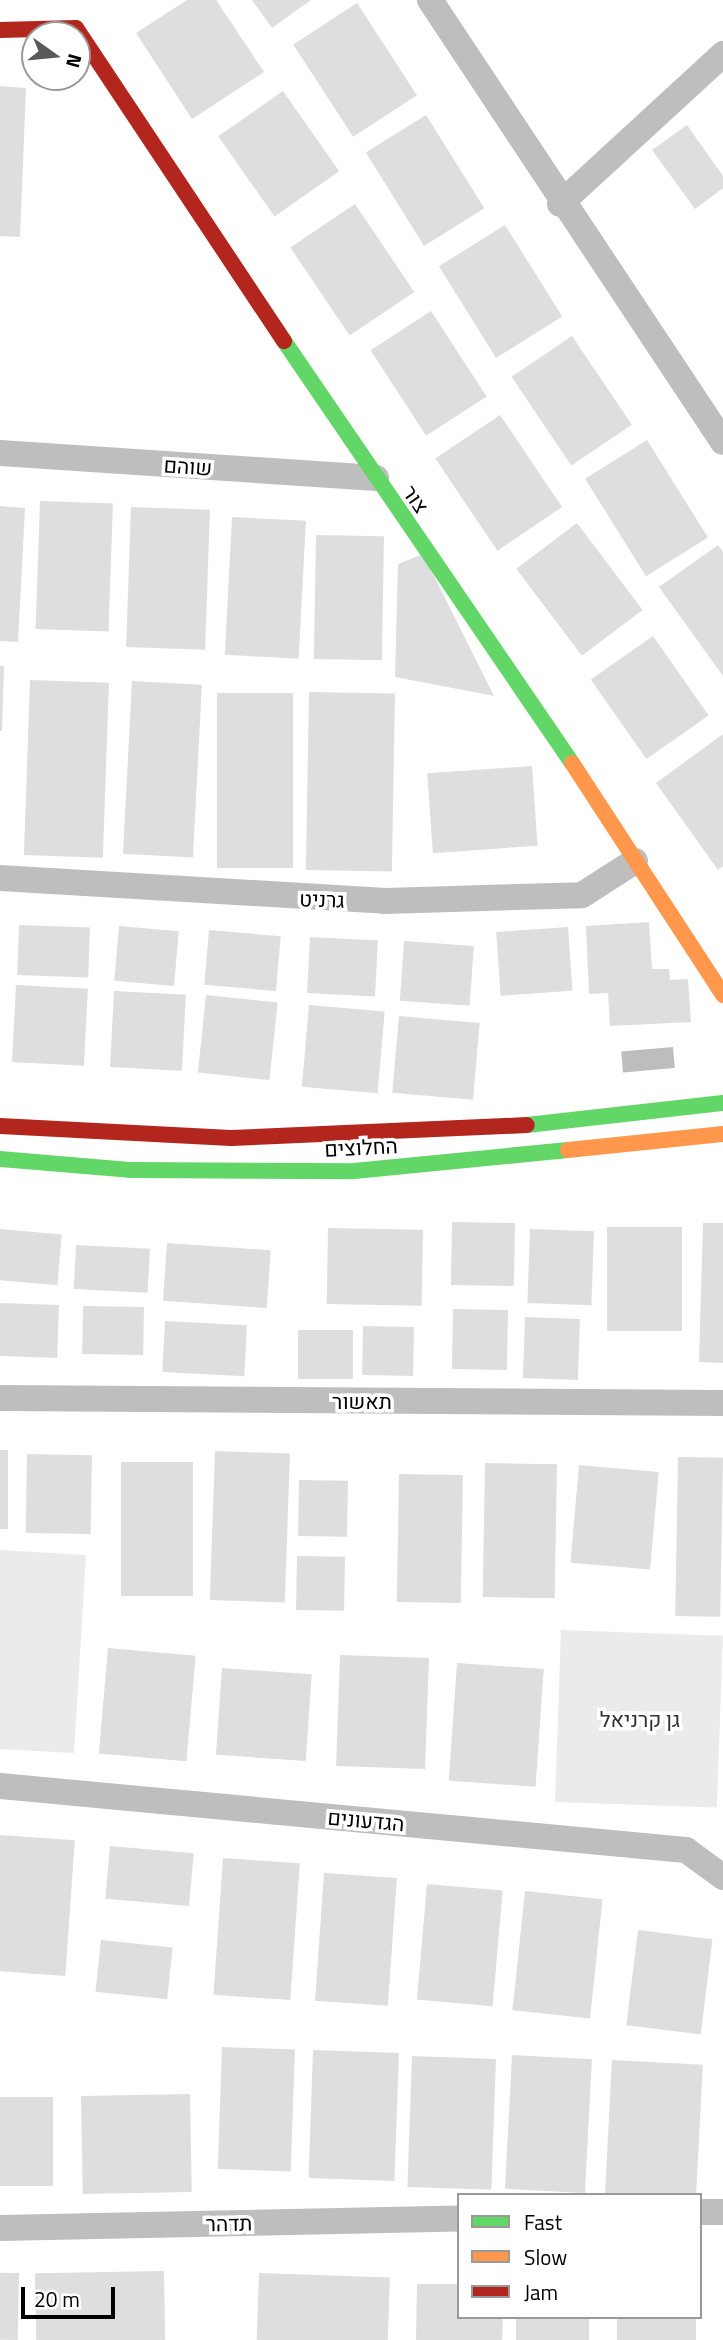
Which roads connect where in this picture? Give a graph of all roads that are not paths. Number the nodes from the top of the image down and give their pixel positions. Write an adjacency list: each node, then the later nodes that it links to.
1 (430, 0): 4 (street)
2 (0, 30): 7 (street, צור)
3 (723, 54): 4 (street)
4 (561, 204): 5 (street)
5 (723, 442)
6 (0, 453): 7 (street, שוהם)
7 (376, 478): 8 (street, צור)
8 (635, 861): 9 (street, גרניט); 10 (street, צור)
9 (0, 878)
10 (723, 995)
11 (723, 1103): 12 (street, החלוצים)
12 (0, 1126)
13 (723, 1134): 14 (street, החלוצים)
14 (0, 1159)
15 (0, 1398): 16 (street, תאשור)
16 (723, 1403)
17 (0, 1786): 18 (street, הגדעונים)
18 (723, 1877)
19 (702, 2212): 20 (street)
20 (723, 2212)
21 (457, 2218): 22 (street, תדהר)
22 (0, 2228)

